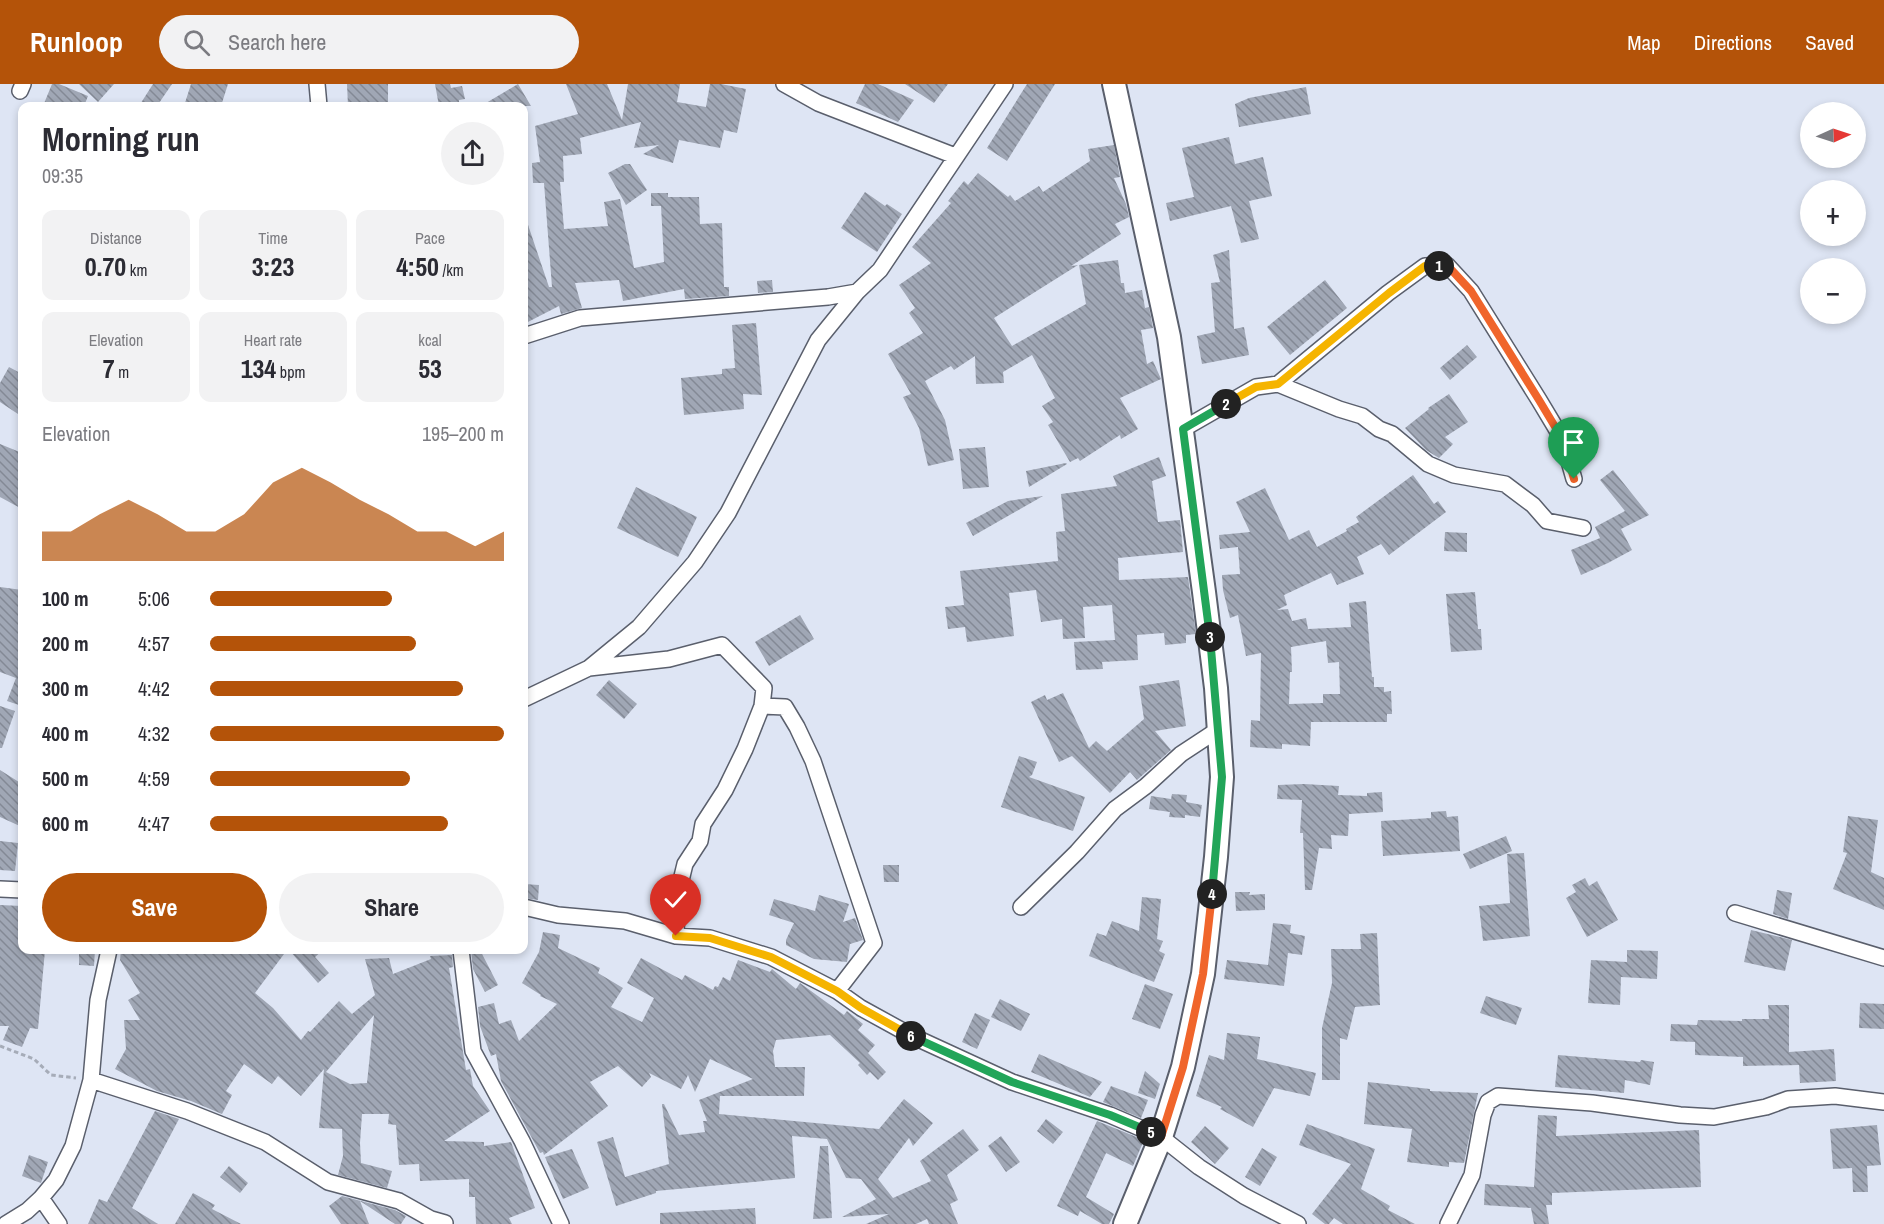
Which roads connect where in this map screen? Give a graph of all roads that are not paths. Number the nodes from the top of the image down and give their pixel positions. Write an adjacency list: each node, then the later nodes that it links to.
1 (317, 84): 5 (street)
2 (784, 84): 6 (street)
3 (1005, 84): 6 (street)
4 (1114, 84): 10 (main road)
5 (319, 102)
6 (955, 156): 7 (street)
7 (857, 292): 8 (street); 13 (street)
8 (528, 335)
9 (1278, 384): 10 (street); 11 (street); 12 (street)
10 (1183, 429): 16 (main road)
11 (1574, 479)
12 (1583, 528)
13 (589, 668): 14 (street); 15 (street)
14 (528, 697)
15 (762, 706): 22 (street); 26 (street)
16 (1219, 729): 19 (street); 29 (main road)
17 (0, 889): 18 (street)
18 (18, 890)
19 (1021, 907)
20 (528, 908): 22 (street)
21 (1736, 913): 25 (street)
22 (676, 936): 26 (street)
23 (108, 954): 27 (street)
24 (462, 954): 34 (street)
25 (1884, 957)
26 (837, 991): 29 (street)
27 (91, 1080): 30 (street); 31 (street)
28 (1884, 1102): 37 (street)
29 (1161, 1137): 35 (main road); 36 (street)
30 (41, 1198): 32 (street); 33 (street)
31 (445, 1223)
32 (6, 1224)
33 (59, 1224)
34 (561, 1224)
35 (1125, 1224)
36 (1298, 1224)
37 (1448, 1224)

